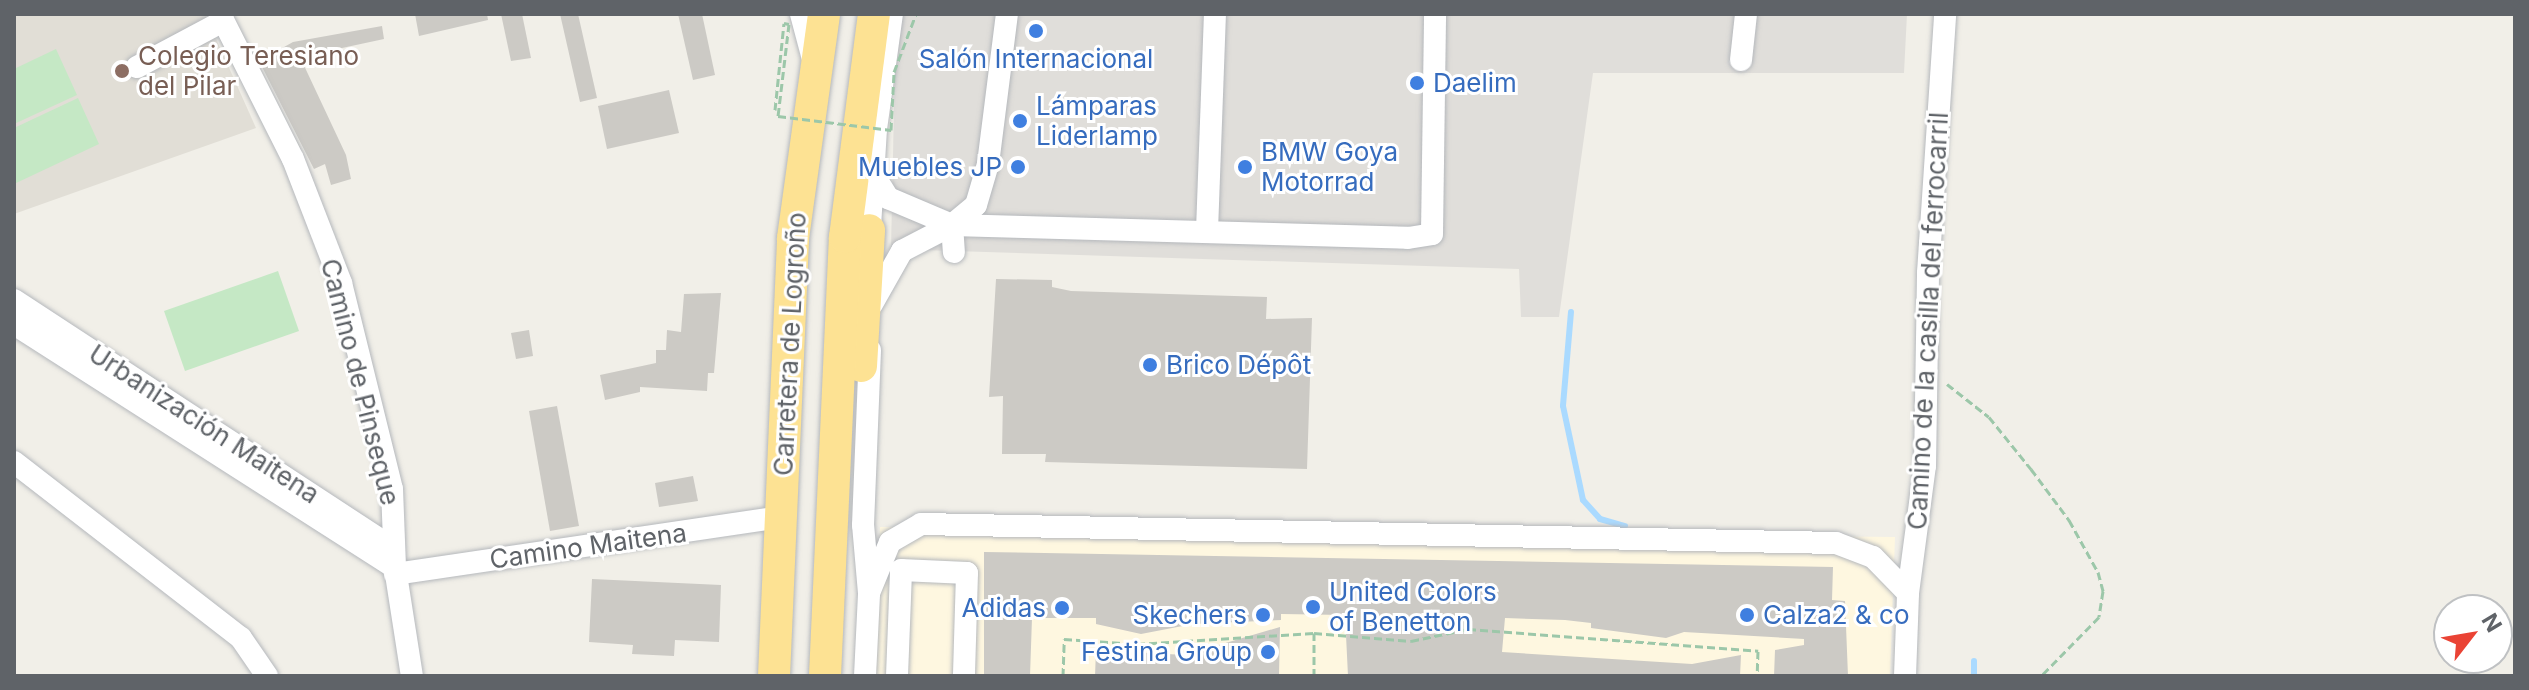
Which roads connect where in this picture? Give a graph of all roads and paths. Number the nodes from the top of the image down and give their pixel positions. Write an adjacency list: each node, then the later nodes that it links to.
1 (801, 14): 14 (street)
2 (824, 14): 14 (highway, Carretera de Logroño)
3 (874, 14): 34 (highway, Carretera de Logroño)
4 (892, 14): 16 (street)
5 (916, 14): 15 (path, bridge)
6 (1007, 14): 17 (street)
7 (1215, 14): 19 (street)
8 (1435, 14): 19 (street)
9 (1746, 14): 12 (street)
10 (1945, 14): 24 (street, Camino de la casilla del ferrocarril)
11 (222, 17): 13 (street); 27 (street, Camino de Pinseque)
12 (1741, 60)
13 (137, 67)
14 (816, 70): 26 (highway, Carretera de Logroño)
15 (775, 110)
16 (872, 172): 17 (street); 18 (street)
17 (961, 226): 19 (street); 20 (street); 22 (street)
18 (869, 230): 22 (street); 35 (highway)
19 (1207, 231)
20 (961, 252)
21 (14, 300): 27 (street, Urbanización Maitena)
22 (872, 304): 28 (street)
23 (14, 324): 27 (street)
24 (1927, 373): 29 (street, Camino de la casilla del ferrocarril); 43 (path)
25 (14, 462): 31 (street)
26 (781, 517): 27 (street, Camino Maitena); 33 (highway, Carretera de Logroño)
27 (395, 564): 32 (street, Camino de Pinseque)
28 (869, 593): 29 (street); 36 (street)
29 (1908, 593): 42 (street, Camino de la casilla del ferrocarril)
30 (1314, 633): 39 (path); 40 (path); 41 (path)
31 (267, 676)
32 (412, 676)
33 (774, 676)
34 (825, 676)
35 (840, 676)
36 (865, 676)
37 (897, 676): 38 (street)
38 (964, 676)
39 (1063, 676)
40 (1314, 676)
41 (1757, 676)
42 (1905, 676)
43 (2041, 676)

